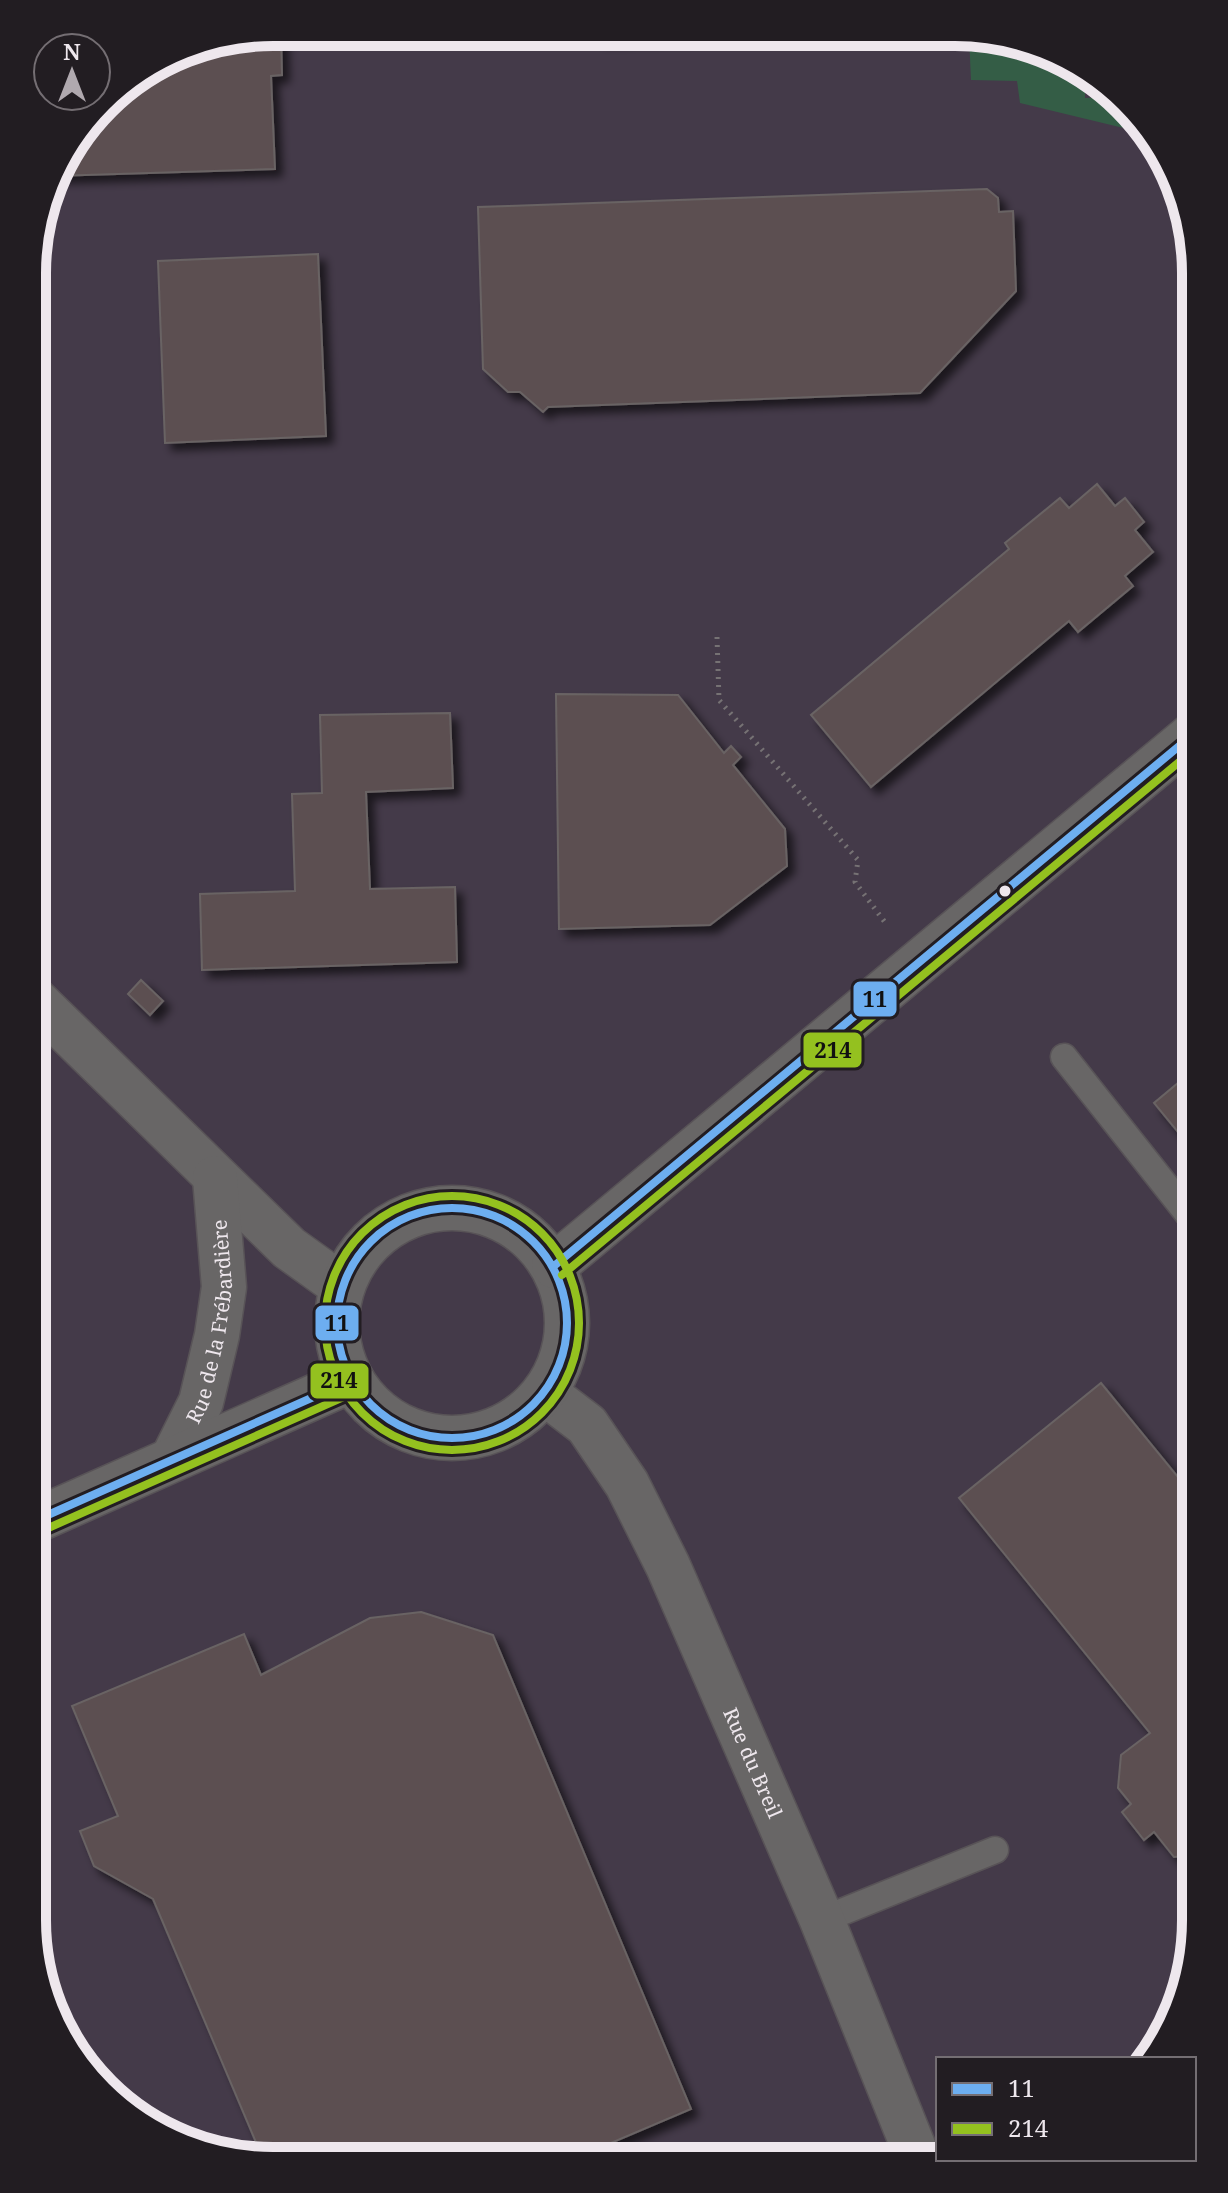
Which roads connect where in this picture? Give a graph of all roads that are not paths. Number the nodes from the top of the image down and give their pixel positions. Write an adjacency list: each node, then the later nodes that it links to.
1 (1182, 744): 6 (street)
2 (46, 1011): 4 (street, Rue de la Frébardière)
3 (1064, 1057): 5 (lane)
4 (215, 1178): 7 (street, Rue de la Frébardière); 10 (street, Rue de la Frébardière)
5 (1182, 1206)
6 (554, 1266): 7 (street); 9 (street)
7 (342, 1286): 8 (street)
8 (352, 1380): 9 (street); 10 (street)
9 (545, 1393): 13 (street, Rue du Breil)
10 (173, 1458): 11 (street)
11 (46, 1516)
12 (995, 1850): 13 (lane)
13 (822, 1920): 14 (street, Rue du Breil)
14 (913, 2147)

